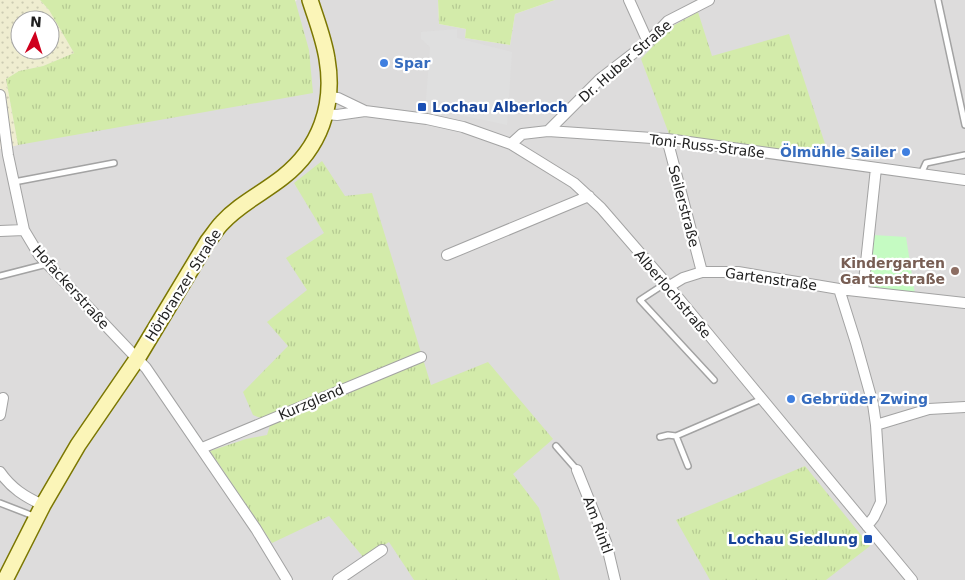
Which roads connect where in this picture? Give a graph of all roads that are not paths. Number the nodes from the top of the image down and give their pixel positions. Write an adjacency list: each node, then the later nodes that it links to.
1 (310, 0): 7 (street, Hörbranzer Straße)
2 (629, 0): 5 (street)
3 (708, 0): 5 (street, Dr. Huber Straße)
4 (938, 0): 10 (lane)
5 (648, 42): 11 (street, Dr. Huber Straße)
6 (0, 95): 14 (street, Hofackerstraße)
7 (328, 97): 8 (street, Alberlochstraße); 9 (street, Hörbranzer Straße)
8 (366, 111): 9 (street, Alberlochstraße); 13 (street, Alberlochstraße)
9 (326, 114): 33 (street, Hörbranzer Straße)
10 (965, 125)
11 (548, 131): 12 (street, Toni-Russ-Straße); 13 (street, Toni-Russ-Straße)
12 (667, 139): 17 (street, Toni-Russ-Straße); 26 (street, Seilerstraße)
13 (511, 144): 21 (street, Alberlochstraße)
14 (4, 155): 20 (street, Hofackerstraße)
15 (965, 155): 18 (lane)
16 (114, 163): 20 (lane)
17 (876, 168): 18 (street, Toni-Russ-Straße); 30 (street)
18 (921, 174): 19 (street, Toni-Russ-Straße)
19 (965, 180)
20 (13, 182): 22 (street, Hofackerstraße)
21 (589, 196): 24 (street); 28 (street, Alberlochstraße)
22 (24, 230): 23 (street); 25 (street, Hofackerstraße)
23 (0, 231)
24 (447, 255)
25 (47, 264): 27 (lane); 33 (street, Hofackerstraße)
26 (702, 272): 28 (street, Gartenstraße); 29 (street, Gartenstraße)
27 (0, 276)
28 (667, 285): 34 (lane); 36 (street, Alberlochstraße)
29 (839, 289): 30 (street, Gartenstraße); 39 (street)
30 (863, 291): 31 (street, Gartenstraße)
31 (965, 303)
32 (421, 357): 43 (street, Kurzglend)
33 (137, 359): 43 (street); 48 (street, Hörbranzer Straße)
34 (714, 380)
35 (3, 398): 38 (street)
36 (762, 399): 40 (lane); 49 (street, Alberlochstraße)
37 (965, 407): 39 (street)
38 (0, 415)
39 (876, 425): 49 (street)
40 (676, 436): 41 (lane); 44 (lane)
41 (660, 437)
42 (556, 446): 45 (lane)
43 (202, 448): 52 (street)
44 (688, 466)
45 (577, 470): 54 (street, Am Rintl)
46 (0, 472): 48 (street)
47 (0, 504): 48 (lane)
48 (40, 511): 51 (street, Hörbranzer Straße)
49 (867, 526): 55 (street, Alberlochstraße)
50 (382, 550): 53 (street)
51 (5, 580)
52 (287, 580)
53 (338, 580)
54 (615, 580)
55 (912, 580)

